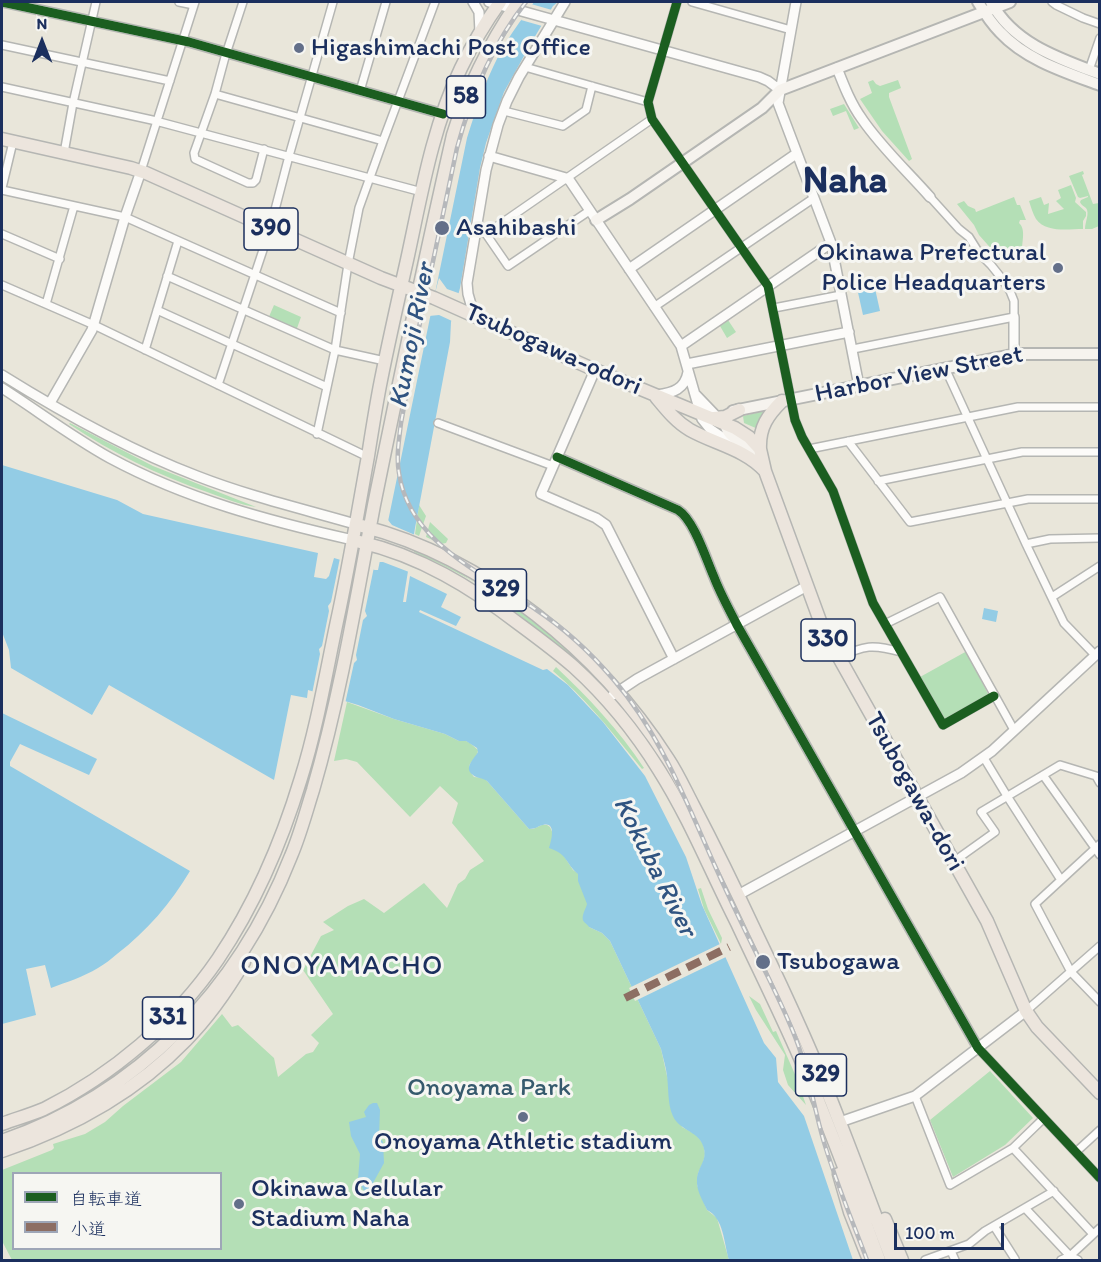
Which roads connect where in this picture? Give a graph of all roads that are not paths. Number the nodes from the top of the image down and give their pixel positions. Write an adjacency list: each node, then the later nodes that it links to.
1 (2, 2): 20 (street)
2 (96, 2): 20 (street)
3 (179, 2): 16 (street)
4 (243, 2): 28 (street)
5 (333, 2): 33 (street)
6 (386, 2): 39 (street)
7 (435, 2): 41 (street)
8 (473, 2): 23 (street)
9 (496, 2): 17 (street); 23 (highway, 58)
10 (565, 2): 19 (street)
11 (676, 2): 27 (street)
12 (692, 2): 22 (street)
13 (796, 2): 22 (street)
14 (1010, 2): 18 (main road)
15 (1052, 2): 21 (street)
16 (195, 3): 25 (street)
17 (516, 5): 19 (street); 84 (highway, 58)
18 (987, 5): 31 (main road); 32 (main road); 35 (main road)
19 (550, 19): 27 (street); 30 (street)
20 (92, 22): 25 (street); 29 (street)
21 (1100, 24)
22 (791, 30): 38 (street)
23 (480, 32): 45 (highway, 58)
24 (1100, 38): 32 (street)
25 (183, 41): 28 (street); 34 (street)
26 (2, 45): 29 (street)
27 (663, 50): 38 (street); 42 (street)
28 (226, 53): 33 (street); 40 (street)
29 (82, 61): 34 (street); 43 (street)
30 (525, 67): 36 (street); 44 (street)
31 (837, 68): 38 (main road); 63 (street)
32 (1094, 72)
33 (312, 77): 39 (street); 46 (street)
34 (170, 81): 48 (street)
35 (1100, 85)
36 (592, 86): 42 (street); 44 (street)
37 (2, 87): 43 (street)
38 (780, 90): 54 (street); 57 (main road)
39 (360, 91): 41 (street)
40 (215, 94): 46 (street); 49 (street)
41 (399, 101): 45 (street); 51 (street)
42 (648, 102): 47 (street)
43 (73, 103): 48 (street); 53 (street)
44 (504, 111): 56 (street)
45 (443, 114): 62 (highway, 58)
46 (300, 117): 51 (street); 55 (street)
47 (652, 119): 57 (street); 60 (street)
48 (156, 121): 49 (street); 58 (street)
49 (200, 133): 52 (street); 52 (street)
50 (7, 140): 53 (highway, 390); 61 (street)
51 (383, 141): 59 (street)
52 (264, 149): 55 (street)
53 (64, 153): 58 (highway, 390)
54 (796, 154): 64 (street); 66 (street)
55 (289, 156): 59 (street); 69 (street)
56 (489, 156): 60 (street); 70 (street)
57 (683, 163): 66 (street); 67 (main road)
58 (141, 171): 68 (street); 69 (highway, 390)
59 (370, 178): 62 (street); 77 (street)
60 (566, 178): 67 (street); 72 (street)
61 (2, 189): 65 (street)
62 (422, 192): 82 (highway, 58)
63 (930, 197): 93 (street)
64 (814, 198): 74 (street); 75 (street)
65 (74, 206): 68 (street); 76 (street)
66 (715, 209): 75 (street); 78 (street)
67 (593, 215): 72 (street); 78 (street)
68 (125, 217): 73 (street); 94 (street)
69 (270, 228): 77 (highway, 390); 79 (street)
70 (476, 231): 72 (street); 92 (street)
71 (2, 234): 76 (street)
72 (486, 234)
73 (178, 241): 79 (street); 80 (street)
74 (831, 243): 83 (street); 85 (street)
75 (742, 247): 83 (street); 87 (street)
76 (60, 259): 86 (street)
77 (348, 264): 82 (highway, 390); 91 (street)
78 (629, 269): 87 (street)
79 (255, 275): 90 (street); 91 (street)
80 (167, 276): 89 (street); 90 (street)
81 (2, 285): 86 (street)
82 (401, 286): 84 (highway, Tsubogawa-odori); 104 (highway, 58)
83 (768, 286): 88 (street); 97 (street)
84 (418, 292): 92 (highway, Tsubogawa-odori); 135 (highway, 58)
85 (841, 295): 88 (street); 95 (street)
86 (46, 304): 94 (street)
87 (654, 307): 97 (street)
88 (774, 308): 98 (street)
89 (157, 310): 96 (street); 100 (street)
90 (244, 310): 96 (street); 101 (street)
91 (341, 313): 101 (street)
92 (474, 315): 107 (highway, Tsubogawa-odori)
93 (1014, 317): 99 (street); 103 (street)
94 (94, 325): 100 (street); 115 (street)
95 (849, 332): 98 (street); 99 (street)
96 (233, 344): 109 (street); 111 (street)
97 (681, 346): 105 (street)
98 (781, 346): 105 (street); 114 (street)
99 (852, 349): 110 (street)
100 (145, 350): 109 (street)
101 (335, 350): 104 (street); 111 (street)
102 (1100, 354): 103 (main road, Harbor View Street)
103 (1014, 355): 106 (main road, Harbor View Street)
104 (385, 361): 127 (highway, 58)
105 (688, 367): 113 (street); 118 (street)
106 (945, 368): 110 (main road, Harbor View Street); 119 (street)
107 (595, 370): 113 (highway, Tsubogawa-odori); 129 (street)
108 (2, 375): 115 (street)
109 (218, 386): 121 (street)
110 (859, 386): 114 (main road, Harbor View Street)
111 (327, 387): 121 (street)
112 (2, 388): 137 (street)
113 (654, 395): 116 (highway, Tsubogawa-odori); 118 (highway, Tsubogawa-odori)
114 (787, 400): 118 (main road, Harbor View Street); 123 (highway); 124 (street)
115 (50, 403): 134 (street)
116 (664, 406): 118 (highway); 125 (highway, Tsubogawa-odori)
117 (1100, 407): 119 (street)
118 (718, 416): 123 (highway, Tsubogawa-odori); 125 (street); 130 (main road)
119 (968, 417): 122 (street); 128 (street)
120 (438, 423): 129 (street)
121 (318, 434): 127 (street)
122 (848, 441): 124 (street); 131 (street)
123 (759, 449): 130 (highway, 330)
124 (809, 449): 144 (street)
125 (736, 450): 130 (highway, Tsubogawa-odori)
126 (1100, 452): 128 (street)
127 (368, 457): 134 (highway, 58)
128 (987, 459): 131 (street); 133 (street)
129 (555, 461): 143 (street); 148 (street)
130 (762, 467): 141 (highway, Tsubogawa-dori / 330)
131 (878, 481): 133 (street)
132 (1100, 499): 133 (street)
133 (1007, 502): 138 (street)
134 (356, 524): 135 (highway, 329); 137 (highway, 58)
135 (376, 530): 139 (highway, 58); 149 (highway, 329)
136 (1100, 538): 138 (street)
137 (353, 540): 139 (highway, 329); 173 (highway, 331)
138 (1026, 544): 142 (street)
139 (374, 545): 151 (highway, 329); 164 (highway, 331)
140 (1100, 567): 142 (street)
141 (807, 586): 143 (street); 147 (highway, Tsubogawa-dori / 330)
142 (1052, 597): 146 (street)
143 (737, 624): 148 (street); 158 (street)
144 (885, 624): 145 (street); 150 (street)
145 (901, 652): 147 (street); 150 (street)
146 (1097, 653): 152 (street)
147 (838, 658): 157 (highway, Tsubogawa-dori / 330)
148 (674, 659): 149 (street)
149 (617, 692): 151 (street); 162 (highway, 329)
150 (994, 696): 152 (street)
151 (606, 701): 163 (highway, 329)
152 (1014, 730): 153 (street)
153 (984, 758): 156 (street); 157 (street)
154 (1043, 775): 155 (street); 156 (street); 159 (street)
155 (1100, 783)
156 (1007, 796): 160 (street); 161 (street)
157 (917, 797): 158 (street); 160 (highway, Tsubogawa-dori / 330)
158 (855, 831): 162 (street); 169 (street)
159 (1098, 850): 161 (street)
160 (953, 862): 168 (highway, Tsubogawa-dori / 330)
161 (1061, 880): 166 (street)
162 (738, 895): 163 (highway); 174 (highway, 329)
163 (726, 902): 174 (highway, 329)
164 (254, 935): 176 (highway, 331); 178 (highway, 331)
165 (1100, 946): 166 (street)
166 (1071, 972): 167 (street); 168 (street)
167 (1100, 1002)
168 (1026, 1011): 169 (street); 170 (highway, Tsubogawa-dori / 330)
169 (978, 1048): 171 (street); 172 (street)
170 (1100, 1093)
171 (915, 1096): 174 (street); 177 (street)
172 (1043, 1119): 177 (street); 179 (street)
173 (2, 1124)
174 (838, 1128): 189 (highway); 190 (highway, 329); 191 (highway, 329); 192 (highway)
175 (1100, 1130): 179 (street)
176 (2, 1141)
177 (1013, 1148): 181 (street)
178 (2, 1150)
179 (1076, 1152): 180 (street)
180 (1100, 1178)
181 (1053, 1191): 182 (street); 185 (street)
182 (1025, 1208): 183 (street); 187 (street)
183 (994, 1226): 186 (street); 188 (street)
184 (1100, 1228): 185 (street)
185 (1093, 1234): 187 (street)
186 (951, 1251): 193 (street); 194 (street)
187 (1070, 1256): 195 (street); 196 (street)
188 (1015, 1259)
189 (870, 1260)
190 (879, 1260)
191 (892, 1260)
192 (902, 1260)
193 (925, 1260)
194 (955, 1260)
195 (1061, 1260)
196 (1078, 1260)

